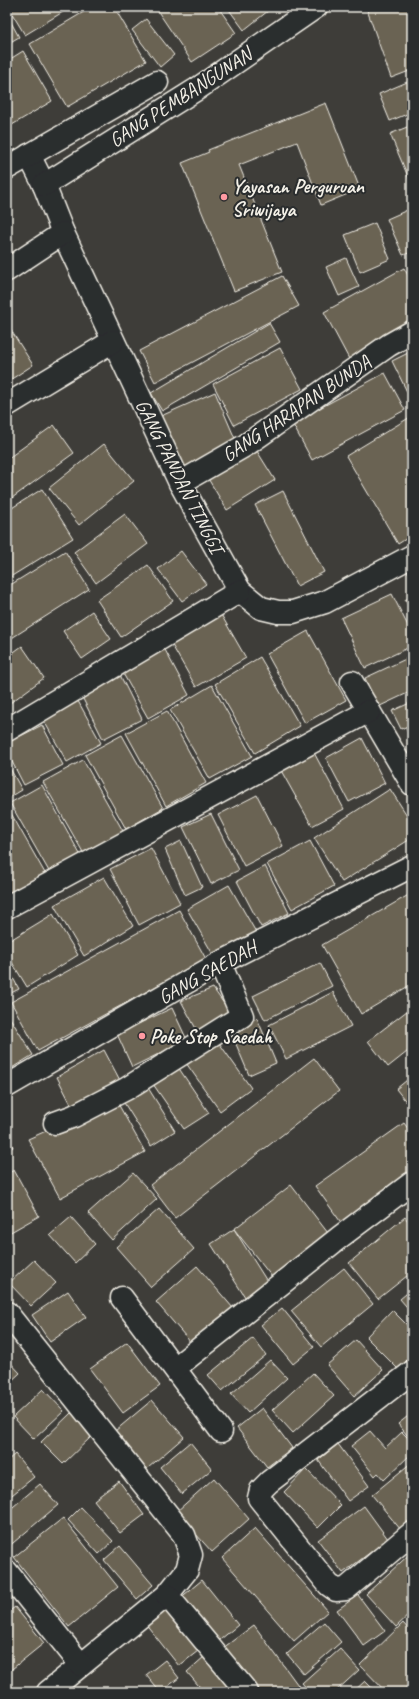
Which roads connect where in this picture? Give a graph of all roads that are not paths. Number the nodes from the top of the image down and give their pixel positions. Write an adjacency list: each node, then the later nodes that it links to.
1 (316, 7): 5 (street, GANG PEMBANGUNAN)
2 (157, 82): 3 (street)
3 (29, 155): 4 (street); 5 (street, GANG PANDAN TINGGI)
4 (7, 168)
5 (44, 185): 6 (street, GANG PANDAN TINGGI)
6 (63, 233): 7 (street); 9 (street, GANG PANDAN TINGGI)
7 (7, 270)
8 (412, 332): 11 (street, GANG HARAPAN BUNDA)
9 (113, 341): 10 (street); 11 (street, GANG PANDAN TINGGI)
10 (7, 405)
11 (180, 483): 13 (street, GANG PANDAN TINGGI)
12 (412, 556): 13 (street, GANG PANDAN TINGGI)
13 (240, 591): 16 (street)
14 (352, 682): 15 (street)
15 (369, 711): 17 (street); 19 (street)
16 (7, 730)
17 (412, 784)
18 (412, 866): 20 (street, GANG SAEDAH)
19 (7, 906)
20 (220, 963): 21 (street, GANG SAEDAH); 22 (street)
21 (7, 1086)
22 (55, 1123)
23 (412, 1183): 26 (street)
24 (122, 1298): 26 (street)
25 (7, 1313): 31 (street)
26 (175, 1368): 28 (street)
27 (412, 1372): 29 (street)
28 (221, 1430)
29 (412, 1534)
30 (7, 1572): 32 (street)
31 (167, 1595): 32 (street); 34 (street)
32 (81, 1665): 33 (street)
33 (48, 1692)
34 (247, 1692)

